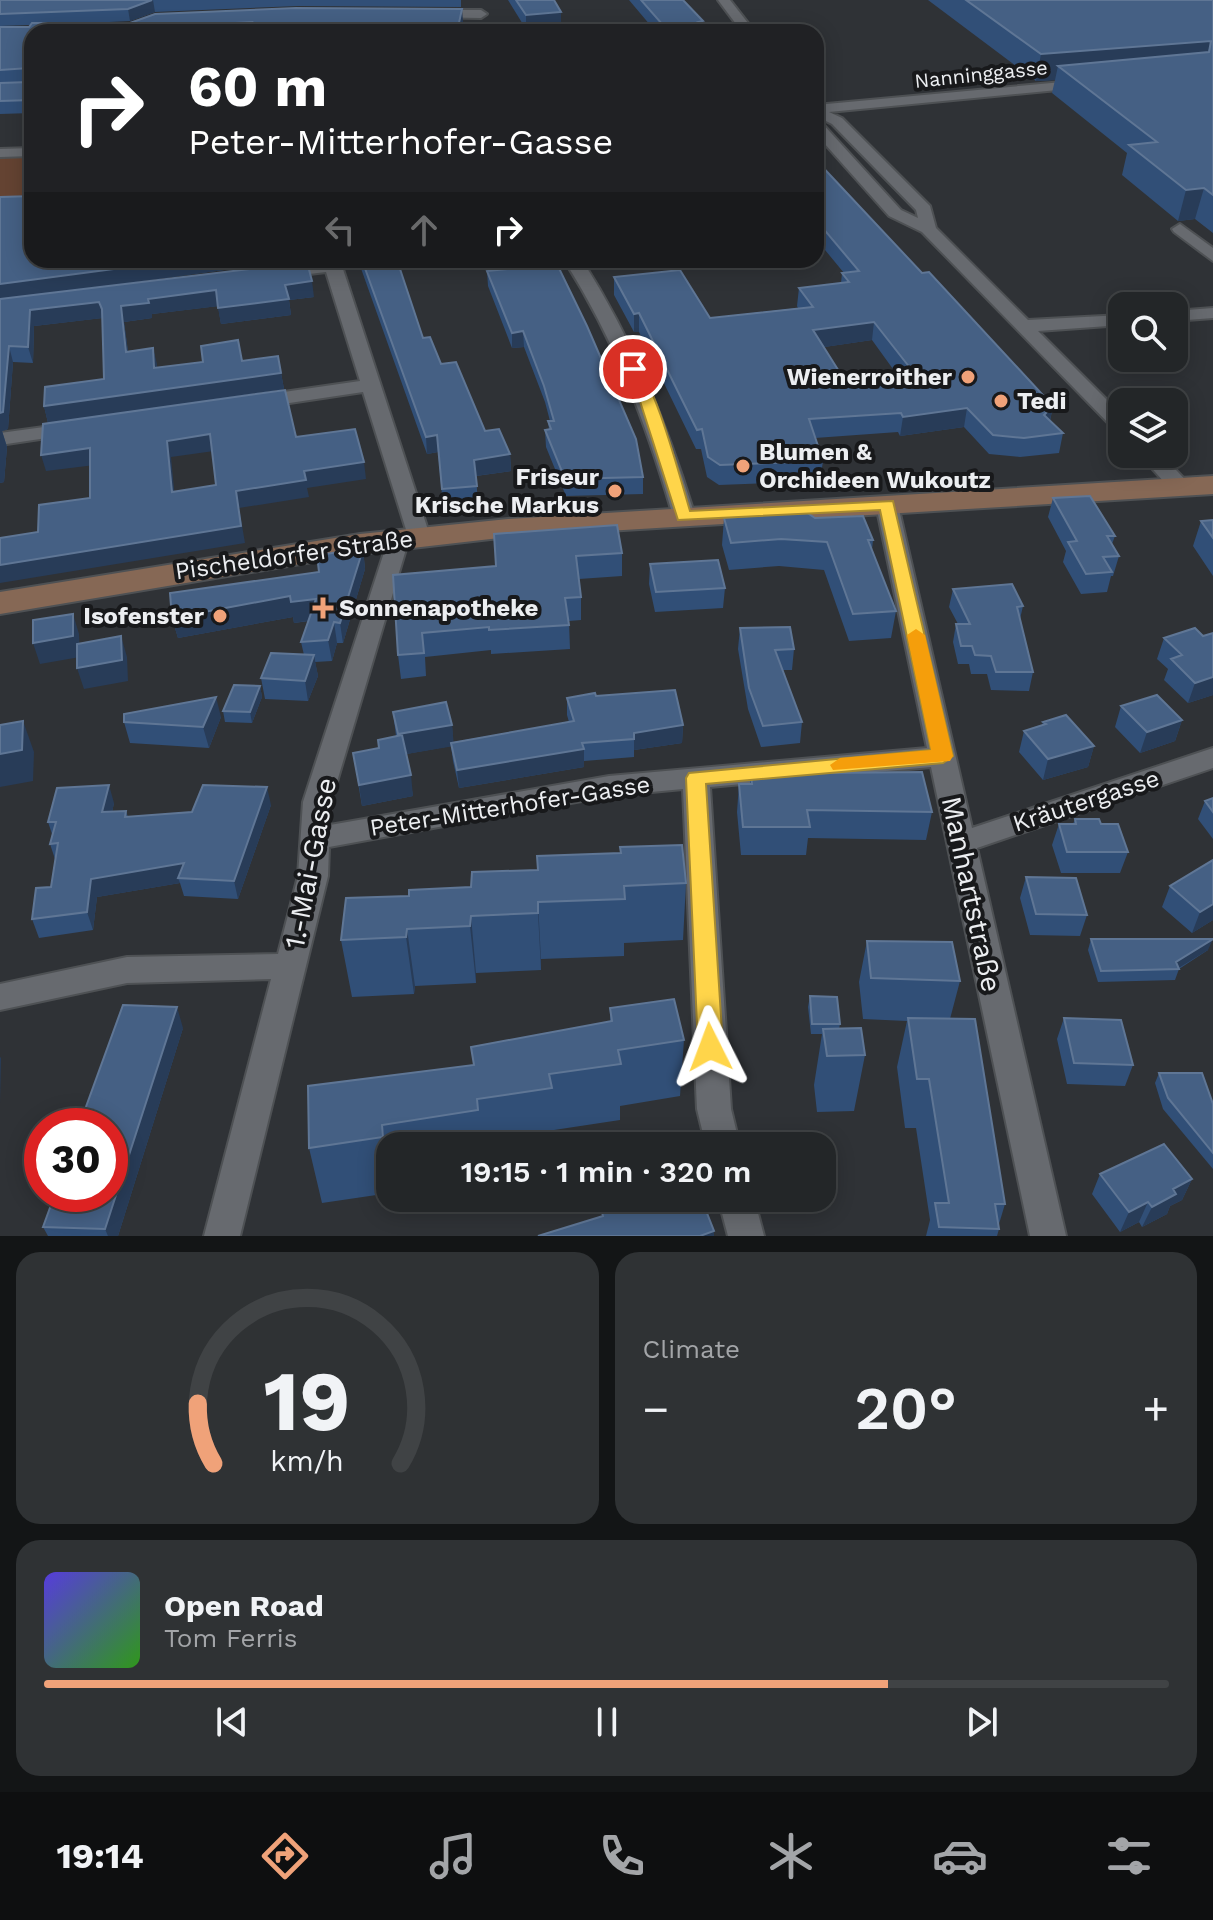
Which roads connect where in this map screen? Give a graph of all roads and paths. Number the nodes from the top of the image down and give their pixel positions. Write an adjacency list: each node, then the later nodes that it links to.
1 (485, 0): 4 (street)
2 (724, 0): 6 (street)
3 (420, 14): 4 (street)
4 (481, 14): 5 (street)
5 (482, 24)
6 (743, 24)
7 (1099, 82): 8 (street, Nanninggasse)
8 (824, 109)
9 (824, 114): 13 (street)
10 (824, 134): 13 (street)
11 (24, 152): 12 (street)
12 (0, 153)
13 (928, 229): 23 (street)
14 (1180, 229): 15 (street)
15 (1213, 256)
16 (300, 268): 19 (street)
17 (334, 268): 24 (street)
18 (578, 268): 33 (street)
19 (254, 275)
20 (1213, 313): 21 (street)
21 (1188, 315)
22 (1108, 321): 23 (street)
23 (1023, 326): 26 (street)
24 (373, 385): 25 (street); 34 (street)
25 (233, 405)
26 (1108, 412)
27 (93, 426): 28 (street)
28 (0, 439)
29 (1163, 468): 31 (street)
30 (1213, 485): 31 (main road, Pischeldorfer Straße)
31 (1181, 487): 32 (main road, Pischeldorfer Straße)
32 (887, 505): 33 (main road, Pischeldorfer Straße); 36 (street, Manhartstraße)
33 (684, 516): 34 (main road, Pischeldorfer Straße)
34 (409, 538): 35 (main road, Pischeldorfer Straße); 39 (street, 1.-Mai-Gasse)
35 (0, 603)
36 (943, 756): 38 (street, Peter-Mitterhofer-Gasse); 40 (street, Manhartstraße)
37 (1213, 758): 40 (street, Kräutergasse)
38 (696, 778): 39 (street, Peter-Mitterhofer-Gasse); 43 (street)
39 (317, 838): 41 (street, 1.-Mai-Gasse)
40 (960, 843): 47 (street, Manhartstraße)
41 (290, 966): 42 (street); 45 (street, 1.-Mai-Gasse)
42 (0, 997)
43 (720, 1132)
44 (740, 1212): 46 (street)
45 (222, 1236)
46 (746, 1236)
47 (1048, 1236)

